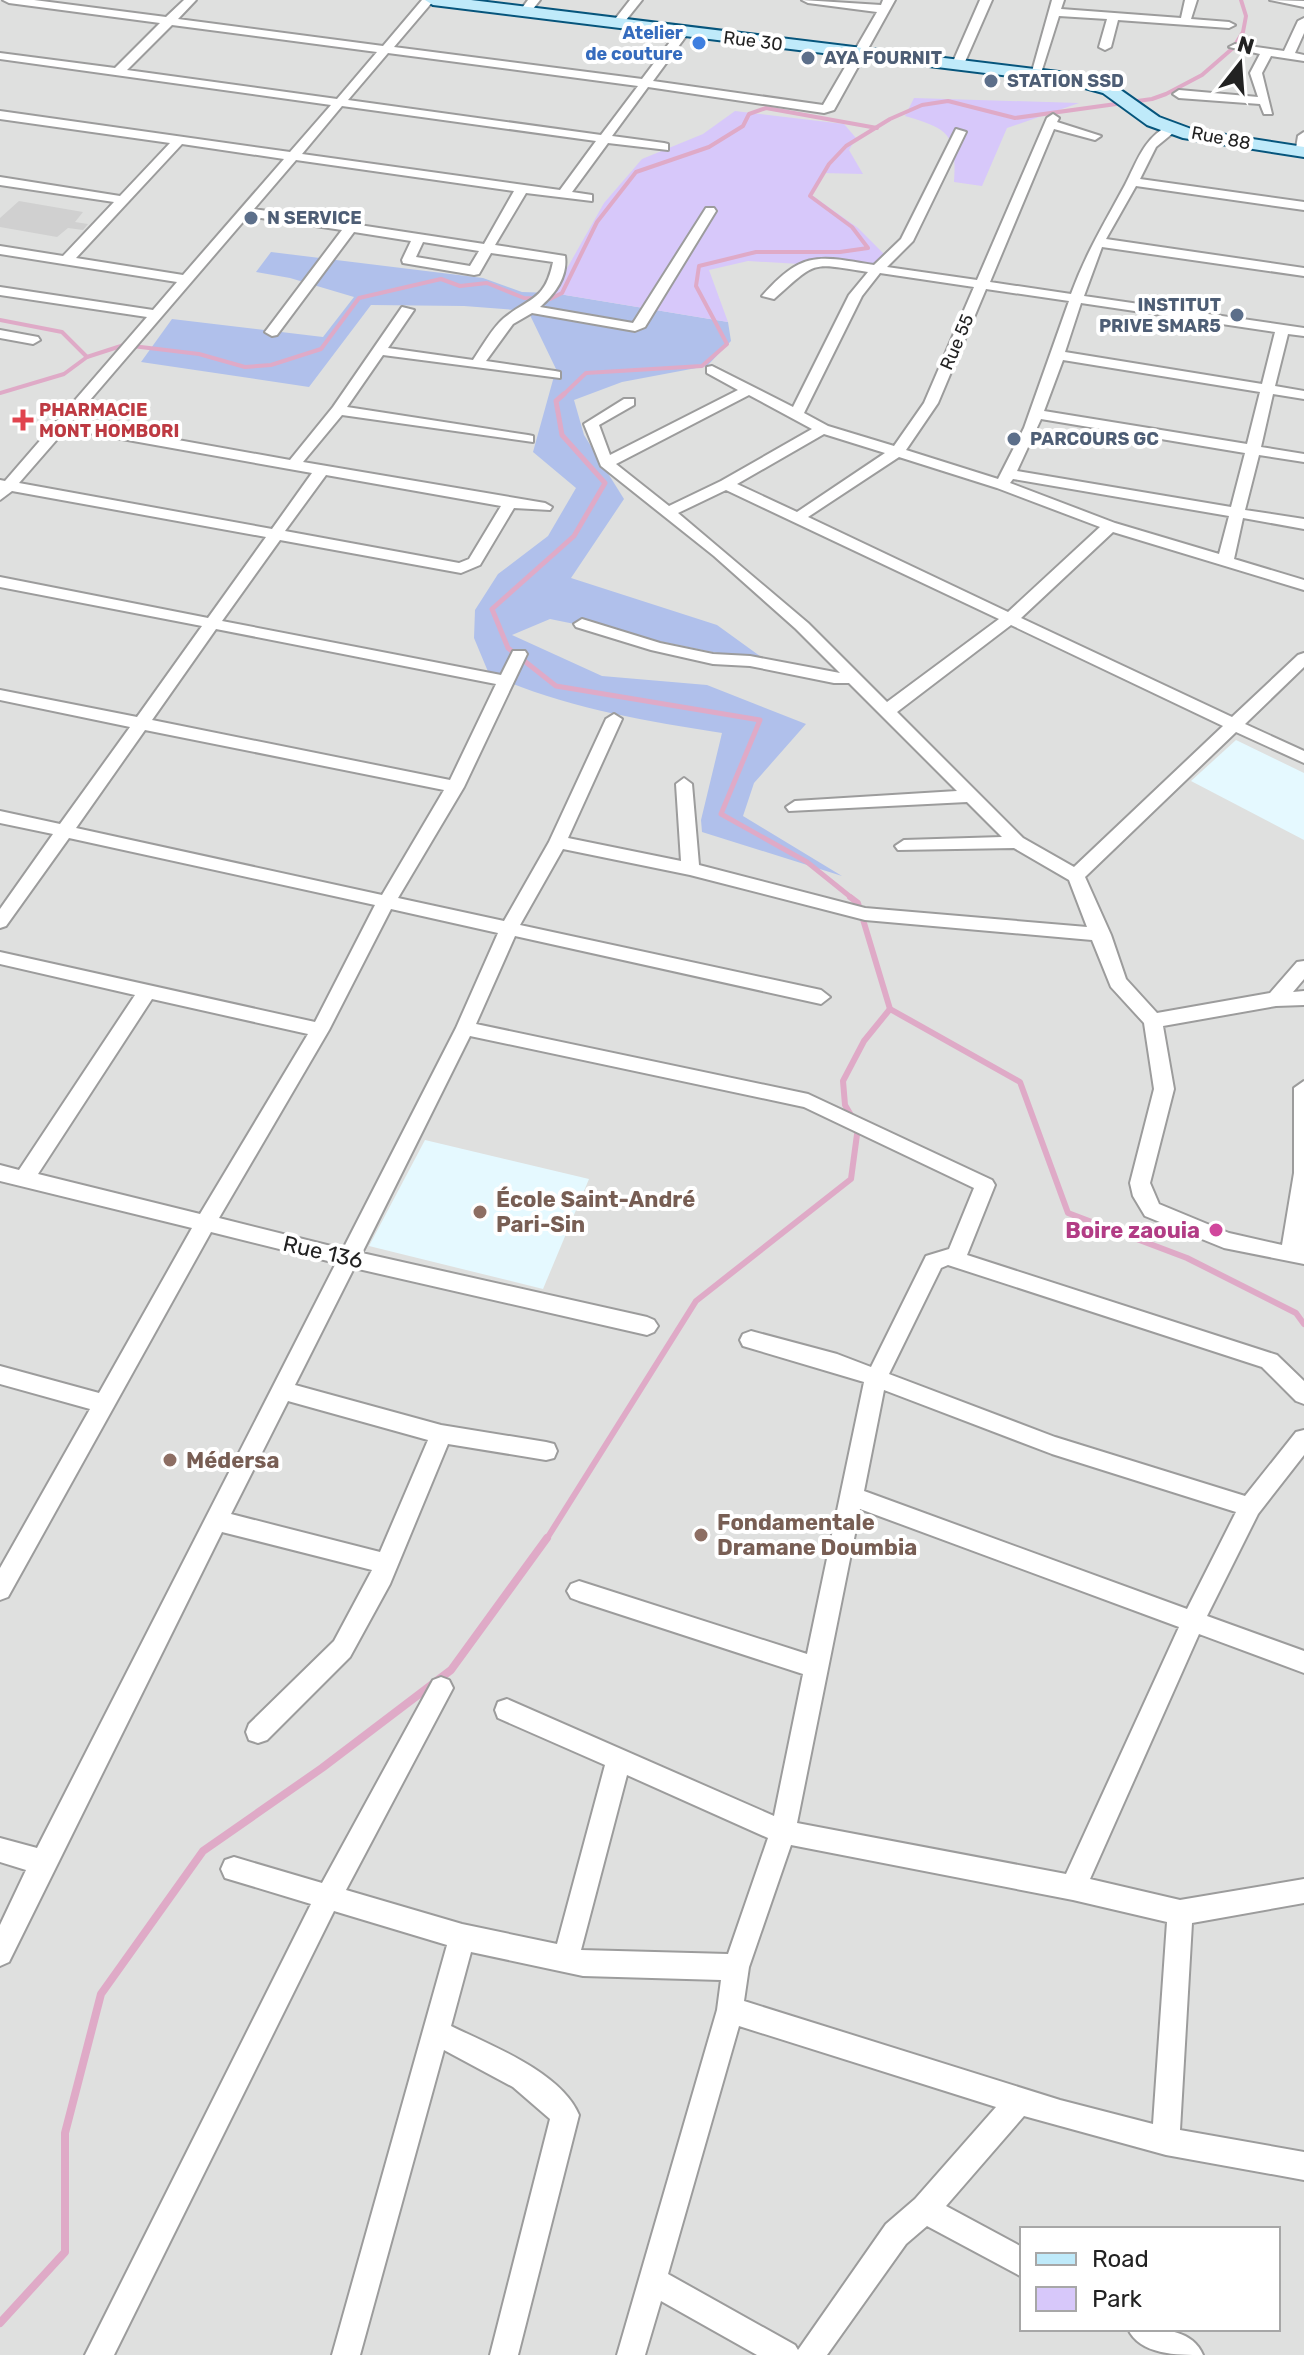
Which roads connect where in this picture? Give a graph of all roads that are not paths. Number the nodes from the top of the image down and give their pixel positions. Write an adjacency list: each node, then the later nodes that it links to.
1 (9, 0): 13 (street); 16 (street)
2 (190, 0): 16 (street)
3 (431, 0): 11 (main road, Rue 30); 23 (street)
4 (636, 0): 18 (street)
5 (808, 0): 10 (street)
6 (986, 0): 29 (street)
7 (1191, 0): 17 (street)
8 (1276, 0): 9 (street)
9 (1304, 4)
10 (886, 5): 25 (street)
11 (529, 6): 18 (main road, Rue 30)
12 (1056, 6): 14 (street); 31 (street)
13 (0, 8)
14 (1114, 15): 17 (street); 21 (street)
15 (1304, 21): 26 (street)
16 (169, 22): 23 (street); 30 (street)
17 (1185, 22): 19 (street)
18 (618, 23): 20 (main road, Rue 30)
19 (1229, 25)
20 (683, 32): 25 (main road, Rue 30); 32 (street)
21 (1105, 47)
22 (1235, 47): 24 (street)
23 (384, 51): 32 (street); 35 (street)
24 (1267, 52): 26 (street); 34 (street)
25 (860, 54): 29 (main road, Rue 30); 32 (street)
26 (1288, 55): 28 (street)
27 (1, 57): 30 (street)
28 (1304, 58)
29 (958, 64): 31 (main road, Rue 30)
30 (118, 72): 35 (street)
31 (1035, 73): 33 (main road, Rue 30)
32 (644, 85): 41 (street)
33 (1118, 94): 37 (main road, Rue 88)
34 (1179, 94)
35 (339, 103): 41 (street); 44 (street)
36 (0, 115): 40 (street)
37 (1173, 128): 42 (main road, Rue 88); 45 (street)
38 (960, 132): 60 (street)
39 (1095, 136): 63 (street, Rue 55)
40 (179, 140): 44 (street); 50 (street)
41 (603, 141): 43 (street); 48 (street)
42 (1302, 146)
43 (664, 147)
44 (294, 156): 47 (street); 53 (street)
45 (1132, 182): 51 (street); 56 (street)
46 (2, 184): 50 (street)
47 (522, 189): 48 (street); 57 (street)
48 (564, 194): 49 (street)
49 (588, 198)
50 (124, 200): 59 (street)
51 (1304, 206)
52 (710, 211): 67 (street)
53 (246, 212): 54 (street); 62 (street)
54 (351, 227): 55 (street); 71 (street)
55 (419, 237): 57 (street); 57 (street)
56 (1098, 242): 61 (street); 66 (street)
57 (489, 248): 67 (street)
58 (0, 250): 59 (street)
59 (66, 261): 62 (street)
60 (878, 268): 63 (street); 65 (street); 85 (street)
61 (1304, 272)
62 (187, 280): 69 (street)
63 (982, 284): 66 (street); 91 (street, Rue 55)
64 (0, 291): 69 (street)
65 (769, 296)
66 (1077, 298): 70 (street); 76 (street)
67 (530, 309): 77 (street)
68 (407, 310): 75 (street)
69 (157, 315): 87 (street)
70 (1282, 329): 72 (street); 80 (street)
71 (272, 332)
72 (1304, 332)
73 (0, 334): 74 (street)
74 (33, 340)
75 (381, 351): 77 (street); 84 (street)
76 (1056, 355): 80 (street); 86 (street)
77 (476, 365): 79 (street)
78 (712, 370): 81 (street)
79 (555, 375)
80 (1269, 389): 82 (street); 90 (street)
81 (748, 390): 85 (street); 94 (street)
82 (1304, 395)
83 (629, 402): 94 (street)
84 (338, 410): 89 (street); 93 (street)
85 (797, 414): 88 (street)
86 (1034, 414): 90 (street); 96 (street)
87 (62, 424): 93 (street); 98 (street)
88 (823, 429): 91 (street); 97 (street)
89 (528, 439)
90 (1254, 450): 92 (street); 102 (street)
91 (897, 452): 96 (street); 103 (street, Rue 55)
92 (1304, 458)
93 (295, 463): 95 (street)
94 (606, 463): 101 (street)
95 (323, 468): 99 (street); 106 (street)
96 (1006, 480): 102 (street); 105 (street)
97 (726, 484): 101 (street); 103 (street)
98 (3, 489): 106 (street)
99 (510, 503): 100 (street); 106 (street)
100 (545, 507)
101 (668, 512): 115 (street)
102 (1239, 514): 104 (street); 107 (street)
103 (799, 517): 110 (street)
104 (1304, 524)
105 (1110, 526): 107 (street); 110 (street)
106 (276, 534): 111 (street)
107 (1226, 559): 109 (street)
108 (0, 582): 111 (street)
109 (1304, 585)
110 (1011, 618): 118 (street); 121 (street)
111 (212, 624): 116 (street); 120 (street)
112 (582, 624): 115 (street)
113 (519, 654): 116 (street)
114 (1304, 658): 121 (street)
115 (855, 678): 118 (street)
116 (506, 681): 124 (street)
117 (0, 695): 120 (street)
118 (888, 710): 125 (street)
119 (614, 719): 129 (street)
120 (142, 723): 124 (street); 128 (street)
121 (1234, 725): 122 (street); 133 (street)
122 (1304, 758)
123 (684, 784): 132 (street)
124 (455, 787): 134 (street)
125 (971, 796): 126 (street); 130 (street)
126 (795, 807)
127 (0, 817): 128 (street)
128 (65, 831): 134 (street); 135 (street)
129 (558, 842): 132 (street); 136 (street)
130 (1017, 842): 131 (street); 133 (street)
131 (904, 846)
132 (690, 869): 137 (street)
133 (1076, 876): 137 (street)
134 (385, 904): 136 (street); 146 (street)
135 (0, 922)
136 (509, 929): 141 (street); 145 (street)
137 (1102, 935): 144 (street)
138 (0, 958): 140 (street)
139 (1304, 967): 143 (street)
140 (148, 990): 146 (street); 149 (street)
141 (821, 997)
142 (1304, 998): 143 (street)
143 (1276, 999): 144 (street)
144 (1153, 1021): 151 (street)
145 (465, 1028): 152 (street); 153 (street)
146 (320, 1030): 150 (street)
147 (1304, 1088): 151 (street)
148 (0, 1173): 149 (street, Rue 136)
149 (24, 1179): 150 (street, Rue 136)
150 (205, 1224): 152 (street, Rue 136); 160 (street)
151 (1298, 1255)
152 (348, 1258): 154 (street, Rue 136); 158 (street)
153 (955, 1259): 157 (street); 159 (street)
154 (647, 1326)
155 (751, 1340): 157 (street)
156 (0, 1375): 160 (street)
157 (875, 1380): 164 (street); 165 (street)
158 (281, 1390): 161 (street); 166 (street)
159 (1304, 1395)
160 (106, 1404): 168 (street)
161 (441, 1434): 163 (street); 167 (street)
162 (1304, 1439): 165 (street)
163 (546, 1451)
164 (853, 1497): 170 (street); 172 (street)
165 (1250, 1507): 170 (street)
166 (215, 1520): 167 (street); 179 (street)
167 (387, 1564): 175 (street)
168 (0, 1590)
169 (579, 1591): 172 (street)
170 (1193, 1621): 171 (street); 181 (street)
171 (1304, 1662)
172 (815, 1667): 177 (street)
173 (441, 1688): 183 (street)
174 (507, 1710): 176 (street)
175 (258, 1732)
176 (619, 1758): 177 (street); 187 (street)
177 (783, 1832): 181 (street); 188 (street)
178 (0, 1850): 179 (street)
179 (43, 1862): 186 (street)
180 (234, 1869): 183 (street)
181 (1073, 1888): 184 (street)
182 (1304, 1891): 184 (street)
183 (329, 1895): 185 (street); 198 (street)
184 (1180, 1913): 192 (street)
185 (462, 1937): 187 (street); 190 (street)
186 (0, 1953)
187 (566, 1958): 188 (street)
188 (736, 1967): 189 (street)
189 (730, 2010): 191 (street); 196 (street)
190 (435, 2032): 199 (street); 200 (street)
191 (1019, 2102): 192 (street); 194 (street)
192 (1166, 2141): 193 (street)
193 (1304, 2166)
194 (925, 2209): 195 (street); 203 (street)
195 (1020, 2262)
196 (653, 2281): 201 (street); 202 (street)
197 (1146, 2331): 204 (street)
198 (99, 2355)
199 (346, 2355)
200 (504, 2355)
201 (631, 2355)
202 (785, 2355)
203 (810, 2355)
204 (1189, 2355)

